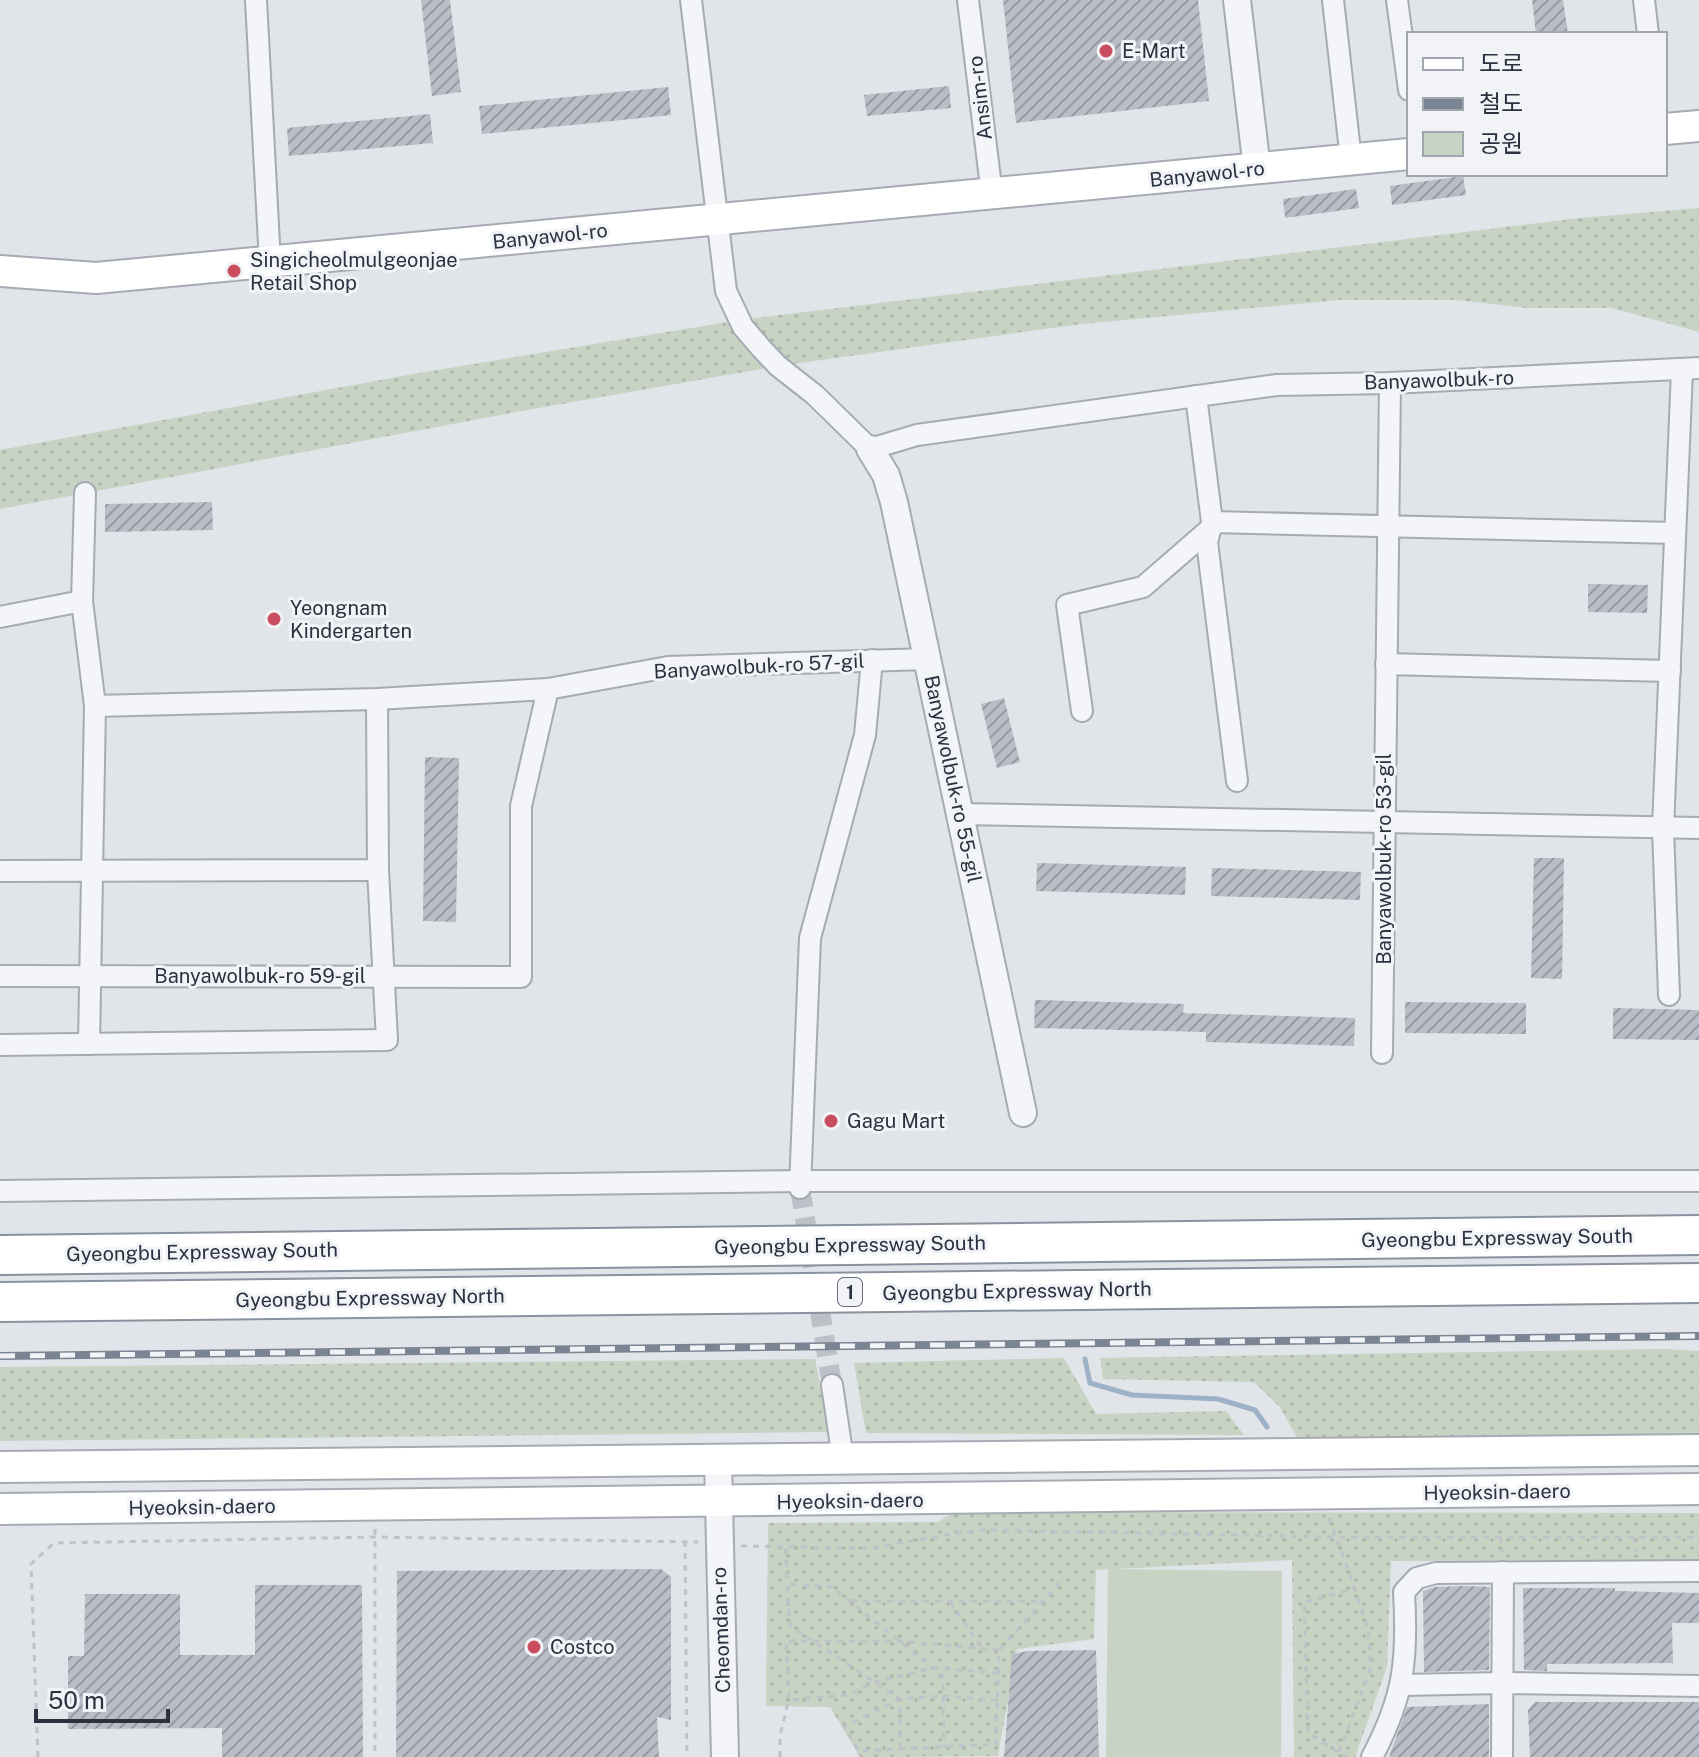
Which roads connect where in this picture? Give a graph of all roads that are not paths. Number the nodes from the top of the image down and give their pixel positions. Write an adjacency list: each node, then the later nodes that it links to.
1 (256, 0): 17 (street)
2 (691, 0): 16 (street)
3 (968, 0): 15 (street, Ansim-ro)
4 (1237, 0): 14 (street)
5 (1333, 0): 13 (street)
6 (1397, 0): 9 (street)
7 (1644, 0): 8 (street)
8 (1648, 32)
9 (1407, 75)
10 (1699, 126): 11 (main road)
11 (1667, 129)
12 (1407, 154): 13 (main road, Banyawol-ro)
13 (1351, 160): 14 (main road, Banyawol-ro)
14 (1257, 169): 15 (main road, Banyawol-ro)
15 (992, 195): 16 (main road, Banyawol-ro)
16 (717, 220): 17 (main road, Banyawol-ro); 22 (street)
17 (270, 263): 18 (main road, Banyawol-ro)
18 (0, 271)
19 (1691, 369): 20 (street, Banyawolbuk-ro); 26 (street, Banyawolbuk-ro)
20 (1390, 383): 21 (street, Banyawolbuk-ro); 25 (street, Banyawolbuk-ro 53-gil)
21 (1196, 396): 22 (street, Banyawolbuk-ro); 24 (street)
22 (870, 449): 29 (street, Banyawolbuk-ro 55-gil)
23 (85, 493): 27 (street)
24 (1211, 525): 25 (street); 36 (street); 37 (street)
25 (1388, 526): 26 (street); 31 (street, Banyawolbuk-ro 53-gil)
26 (1675, 533): 32 (street, Banyawolbuk-ro)
27 (82, 601): 28 (street); 35 (street)
28 (0, 617)
29 (928, 659): 30 (street, Banyawolbuk-ro 57-gil); 38 (street, Banyawolbuk-ro 55-gil)
30 (872, 660): 33 (street, Banyawolbuk-ro 57-gil); 54 (street)
31 (1386, 664): 32 (street); 39 (street, Banyawolbuk-ro 53-gil)
32 (1670, 671): 40 (street, Banyawolbuk-ro)
33 (548, 689): 34 (street, Banyawolbuk-ro 57-gil); 47 (street, Banyawolbuk-ro 59-gil)
34 (377, 699): 35 (street, Banyawolbuk-ro 57-gil); 42 (street)
35 (95, 706): 44 (street)
36 (1082, 711)
37 (1237, 781)
38 (960, 814): 39 (street); 52 (street, Banyawolbuk-ro 55-gil)
39 (1383, 822): 40 (street); 51 (street, Banyawolbuk-ro 53-gil)
40 (1663, 828): 41 (street); 48 (street, Banyawolbuk-ro)
41 (1699, 828)
42 (378, 870): 44 (street); 47 (street)
43 (0, 871): 44 (street)
44 (90, 871): 46 (street)
45 (0, 976): 46 (street, Banyawolbuk-ro 59-gil)
46 (90, 976): 47 (street, Banyawolbuk-ro 59-gil); 49 (street)
47 (385, 977): 49 (street)
48 (1669, 995)
49 (89, 1044): 50 (street)
50 (0, 1045)
51 (1382, 1053)
52 (1023, 1113)
53 (1699, 1181): 54 (street)
54 (800, 1184): 55 (street)
55 (0, 1191)
56 (1699, 1235): 57 (highway, Gyeongbu Expressway South)
57 (0, 1255)
58 (1699, 1283): 59 (highway, Gyeongbu Expressway North / 1)
59 (0, 1302)
60 (832, 1385): 62 (street)
61 (1699, 1450): 62 (main road)
62 (843, 1459): 63 (main road)
63 (718, 1460): 64 (main road); 66 (street, Cheomdan-ro)
64 (0, 1467)
65 (1699, 1489): 66 (main road, Hyeoksin-daero)
66 (718, 1503): 67 (main road, Hyeoksin-daero); 73 (street, Cheomdan-ro)
67 (0, 1509)
68 (1699, 1571): 69 (street)
69 (1503, 1572): 70 (street); 71 (street)
70 (1502, 1683): 71 (street); 72 (street); 75 (street)
71 (1402, 1685): 74 (street)
72 (1699, 1686)
73 (725, 1757)
74 (1372, 1757)
75 (1502, 1757)

